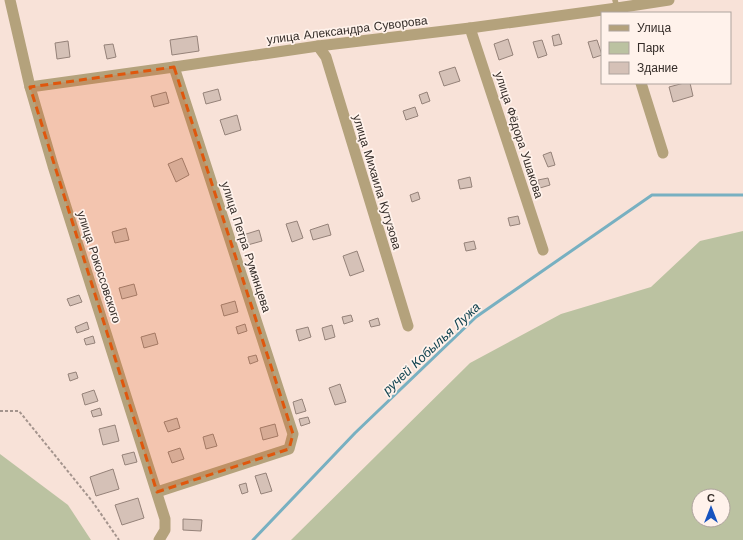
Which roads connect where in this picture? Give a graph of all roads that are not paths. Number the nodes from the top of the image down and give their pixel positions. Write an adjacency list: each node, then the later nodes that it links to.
1 (10, 0): 8 (street, улица Рокоссовского)
2 (668, 0): 3 (street, улица Александра Суворова)
3 (617, 7): 4 (street, улица Александра Суворова)
4 (470, 28): 5 (street, улица Александра Суворова); 10 (street, улица Фёдора Ушакова)
5 (318, 46): 6 (street, улица Александра Суворова); 11 (street, улица Михаила Кутузова)
6 (174, 68): 8 (street, улица Александра Суворова); 12 (street, улица Петра Румянцева)
7 (641, 84): 9 (street)
8 (30, 87): 12 (street, улица Рокоссовского)
9 (663, 153)
10 (543, 250)
11 (408, 326)
12 (157, 492): 13 (street, улица Рокоссовского)
13 (159, 540)

